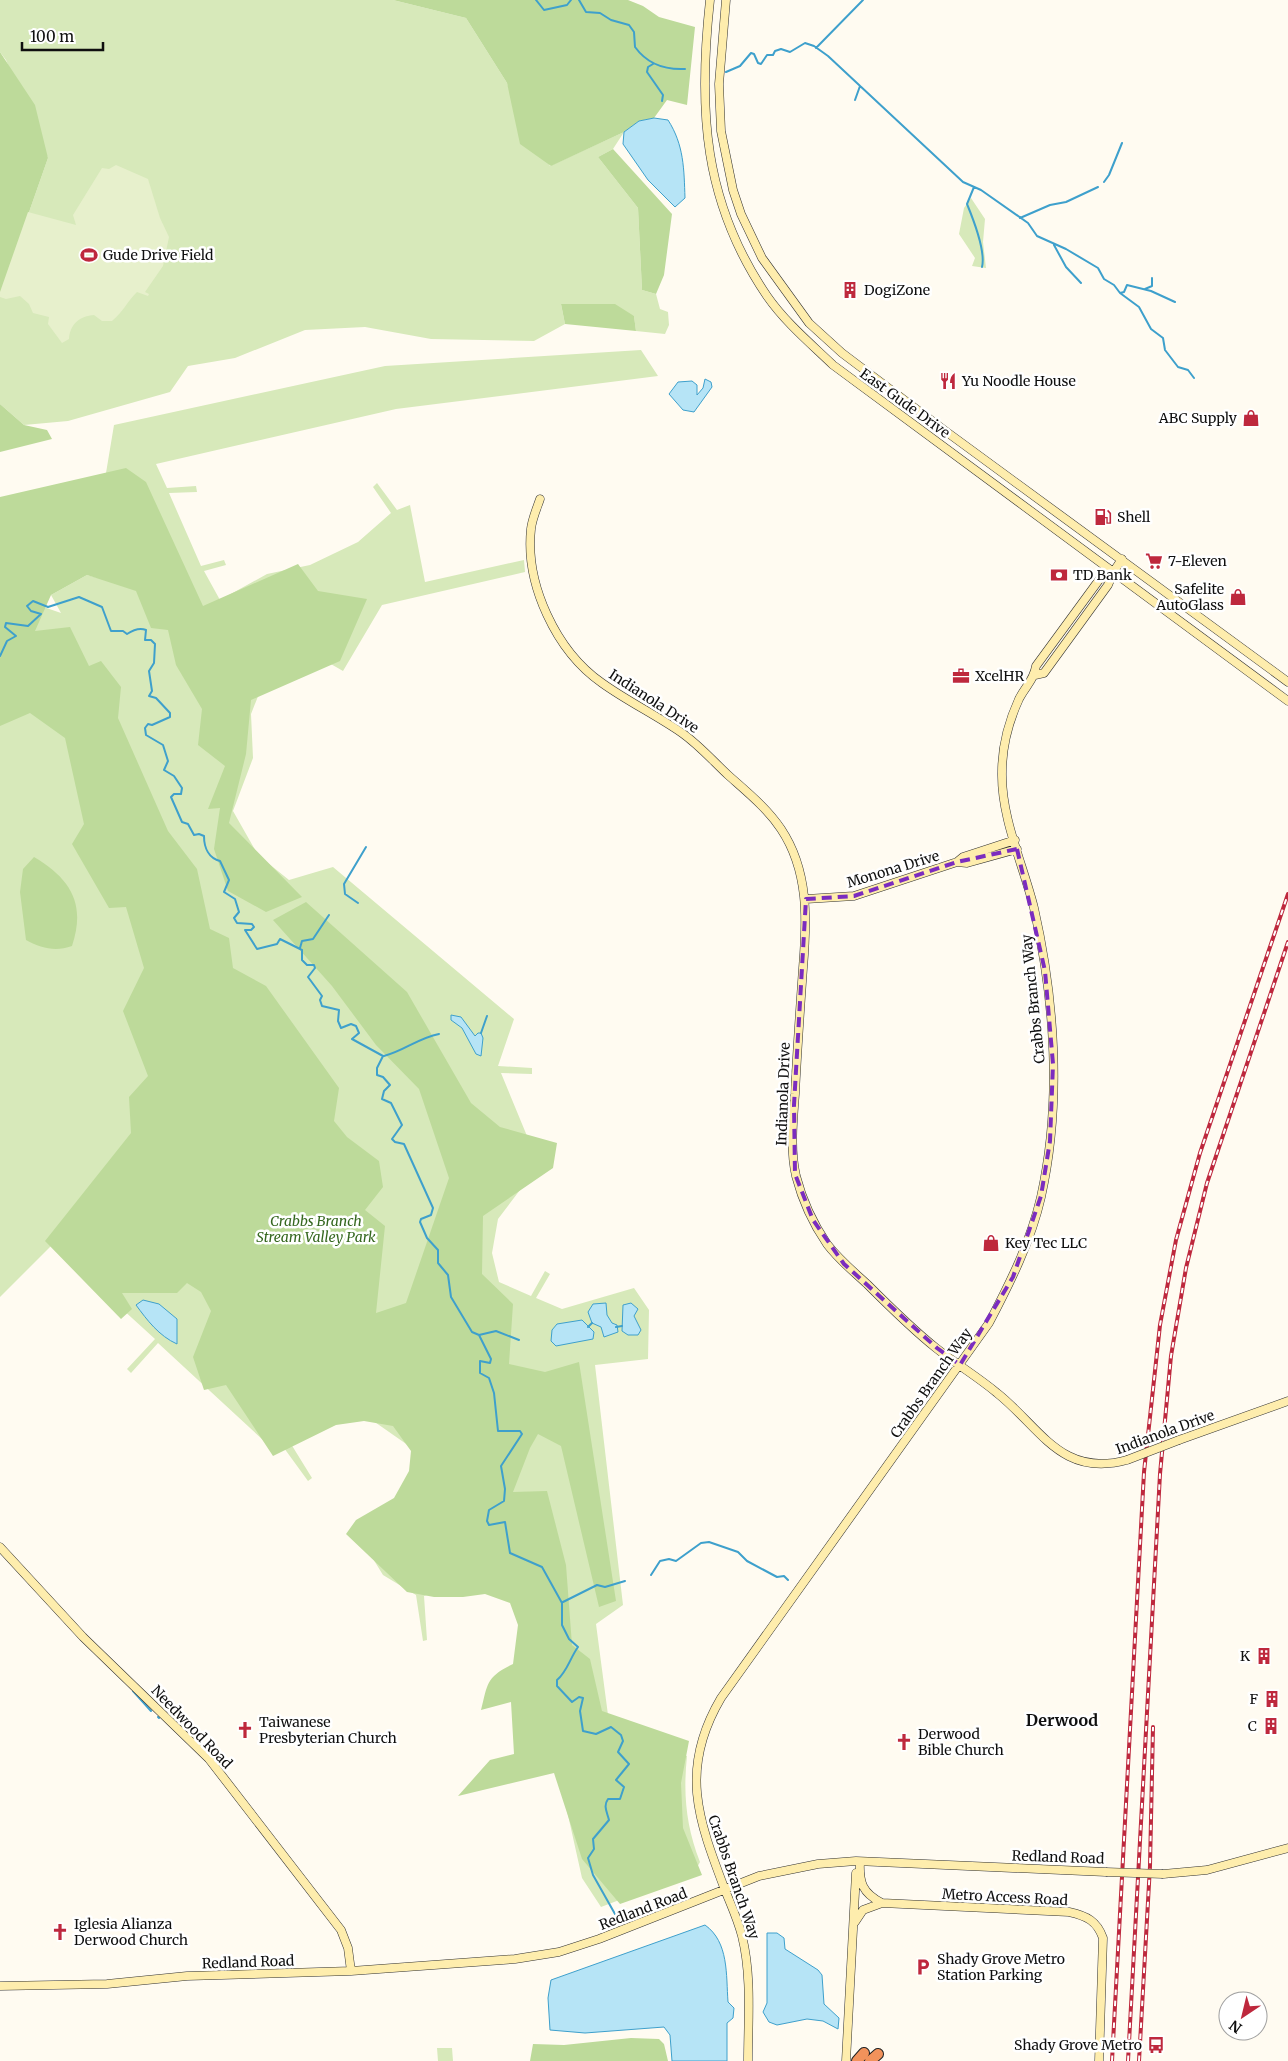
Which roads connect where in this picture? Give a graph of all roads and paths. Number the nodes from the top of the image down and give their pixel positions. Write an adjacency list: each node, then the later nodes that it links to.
1 (710, 0): 4 (main road, East Gude Drive)
2 (726, 0): 3 (main road, East Gude Drive)
3 (738, 206): 4 (main road); 6 (main road, East Gude Drive)
4 (724, 211): 7 (main road, East Gude Drive)
5 (540, 499): 14 (main road, Indianola Drive)
6 (1122, 559): 7 (main road); 9 (main road, East Gude Drive)
7 (1114, 571): 8 (main road, Crabbs Branch Way); 8 (main road, Crabbs Branch Way); 10 (main road, East Gude Drive)
8 (1035, 675): 11 (main road, Crabbs Branch Way)
9 (1288, 682)
10 (1288, 701)
11 (1015, 840): 12 (main road, Crabbs Branch Way); 13 (main road, Monona Drive)
12 (1017, 848): 13 (main road, Monona Drive); 15 (main road, Crabbs Branch Way)
13 (957, 862): 14 (main road, Monona Drive)
14 (806, 899): 15 (main road, Indianola Drive)
15 (960, 1365): 16 (main road, Indianola Drive, bridge); 20 (main road, Crabbs Branch Way)
16 (1288, 1401)
17 (0, 1547): 23 (main road, Needwood Road)
18 (1288, 1848): 19 (main road, Redland Road, bridge)
19 (858, 1861): 20 (main road, Redland Road); 21 (main road); 22 (main road)
20 (725, 1890): 23 (main road, Redland Road); 25 (main road, Crabbs Branch Way)
21 (882, 1903): 22 (main road); 27 (main road, Metro Access Road)
22 (853, 1926): 26 (main road)
23 (351, 1970): 24 (main road, Redland Road)
24 (0, 1986)
25 (748, 2061)
26 (846, 2061)
27 (1099, 2061)

